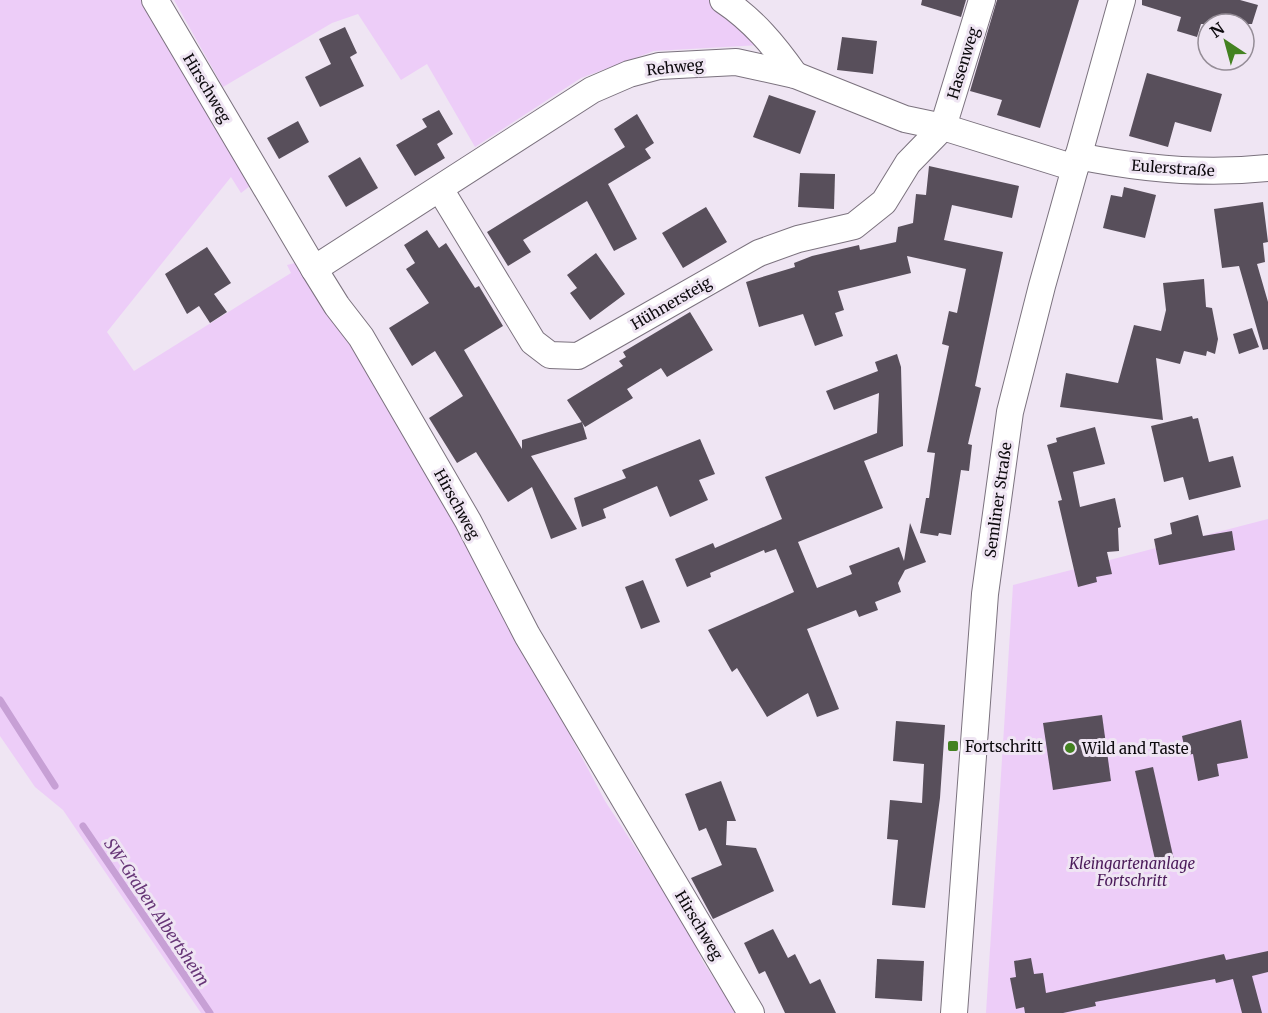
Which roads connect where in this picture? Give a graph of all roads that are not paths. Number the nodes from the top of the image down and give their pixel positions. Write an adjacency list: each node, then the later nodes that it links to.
1 (155, 0): 10 (street, Hirschweg)
2 (723, 0): 5 (street)
3 (982, 0): 6 (street, Hasenweg)
4 (1122, 0): 7 (street, Semliner Straße)
5 (795, 75): 6 (street, Rehweg); 9 (street, Rehweg)
6 (943, 127): 7 (street, Rehweg); 9 (street, Hühnersteig)
7 (1076, 162): 8 (street, Eulerstraße); 12 (street, Semliner Straße)
8 (1268, 168)
9 (440, 189): 10 (street, Rehweg)
10 (314, 269): 11 (street, Hirschweg)
11 (751, 1013)
12 (954, 1013)

